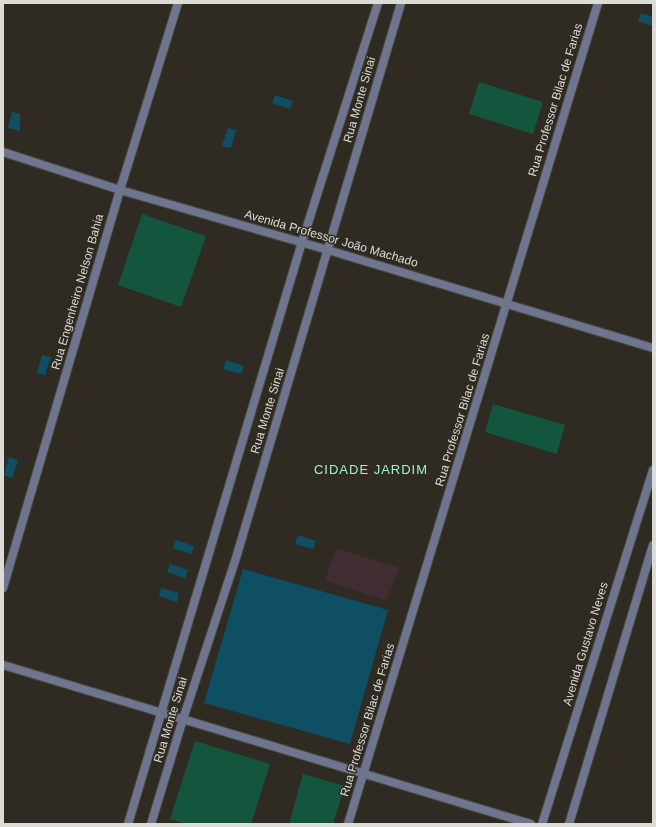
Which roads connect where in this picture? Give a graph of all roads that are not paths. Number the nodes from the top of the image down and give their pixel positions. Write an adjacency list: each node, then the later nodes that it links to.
1 (178, 3): 6 (street, Rua Engenheiro Nelson Bahia)
2 (378, 3): 7 (street, Rua Monte Sinai)
3 (401, 3): 8 (street, Rua Monte Sinai)
4 (598, 3): 9 (street, Rua Professor Bilac de Farias)
5 (3, 152): 6 (street, Avenida Professor João Machado)
6 (120, 190): 7 (street, Avenida Professor João Machado); 13 (street, Rua Engenheiro Nelson Bahia)
7 (302, 242): 8 (street, Avenida Professor João Machado); 15 (street, Rua Monte Sinai)
8 (328, 250): 9 (street, Avenida Professor João Machado); 16 (street, Rua Monte Sinai)
9 (508, 303): 10 (street, Avenida Professor João Machado); 17 (street, Rua Professor Bilac de Farias)
10 (653, 348)
11 (653, 470): 22 (street, Avenida Gustavo Neves)
12 (653, 545): 23 (street)
13 (3, 588)
14 (3, 665): 15 (street)
15 (162, 713): 16 (street); 18 (street, Rua Monte Sinai)
16 (183, 719): 17 (street); 19 (street, Rua Monte Sinai)
17 (364, 774): 20 (street, Rua Professor Bilac de Farias); 21 (street)
18 (128, 824)
19 (151, 824)
20 (348, 824)
21 (531, 824)
22 (542, 824)
23 (570, 824)

